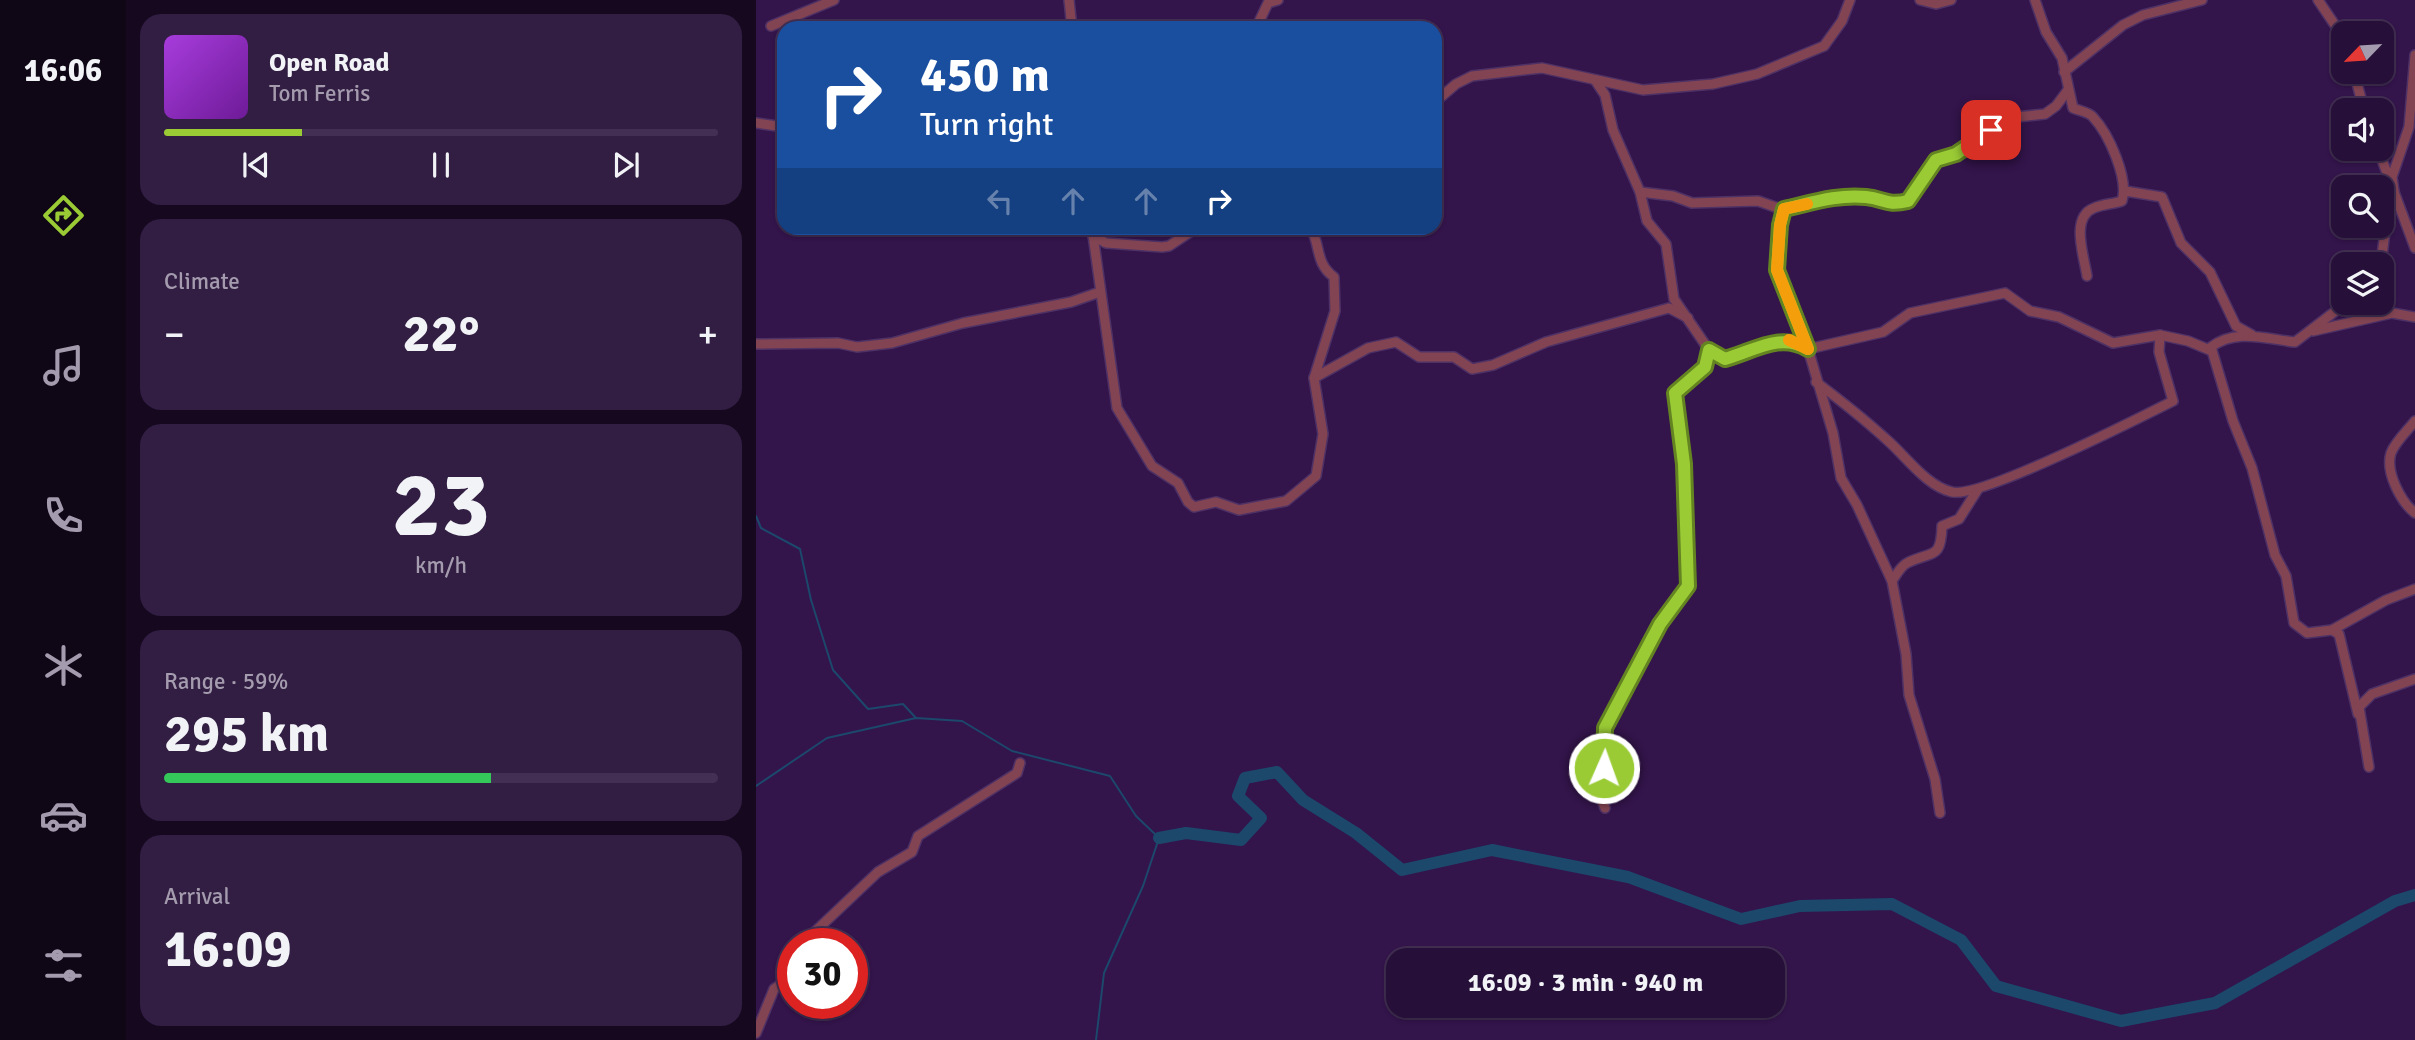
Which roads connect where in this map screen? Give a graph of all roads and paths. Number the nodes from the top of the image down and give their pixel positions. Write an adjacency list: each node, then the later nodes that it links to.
1 (834, 0): 10 (street)
2 (1069, 0): 11 (street)
3 (1278, 0): 12 (street)
4 (1850, 0): 18 (street)
5 (1920, 0): 6 (street)
6 (1951, 0)
7 (2035, 0): 17 (street)
8 (2202, 0): 17 (street)
9 (2318, 0): 13 (street)
10 (783, 21)
11 (1071, 21)
12 (1260, 21)
13 (2332, 21)
14 (777, 24): 15 (street)
15 (771, 26)
16 (2415, 55): 19 (street)
17 (2064, 72): 20 (street)
18 (1595, 80): 21 (street); 27 (street)
19 (2414, 83): 24 (street)
20 (2068, 90): 25 (street); 28 (street)
21 (1442, 96)
22 (756, 123): 23 (street)
23 (777, 126)
24 (2393, 175)
25 (2125, 191): 34 (street); 41 (street)
26 (2394, 191): 33 (street)
27 (1640, 192): 28 (street); 38 (street)
28 (1784, 209): 43 (street)
29 (1092, 235): 35 (street)
30 (1096, 235): 31 (street)
31 (1186, 235)
32 (1312, 235): 46 (street)
33 (2415, 248)
34 (2087, 276)
35 (1100, 292): 42 (street); 46 (street)
36 (2331, 315): 39 (street)
37 (2415, 317): 39 (street)
38 (1688, 318): 44 (street); 46 (street)
39 (2311, 331): 41 (street)
40 (2160, 335): 43 (street); 45 (street); 49 (street)
41 (2252, 335): 45 (street)
42 (756, 344)
43 (1808, 349): 44 (street); 47 (street)
44 (1709, 350): 58 (street)
45 (2212, 351): 53 (street)
46 (1314, 378)
47 (1816, 382): 49 (street); 51 (street)
48 (2415, 421): 50 (street)
49 (1978, 489): 51 (street)
50 (2415, 513)
51 (1892, 581): 59 (street)
52 (2415, 589): 53 (street)
53 (2332, 630): 55 (street)
54 (2415, 679): 55 (street)
55 (2358, 714): 57 (street)
56 (1020, 764): 60 (street)
57 (2369, 767)
58 (1605, 808)
59 (1940, 813)
60 (819, 928)
61 (777, 988): 62 (street)
62 (756, 1033)

